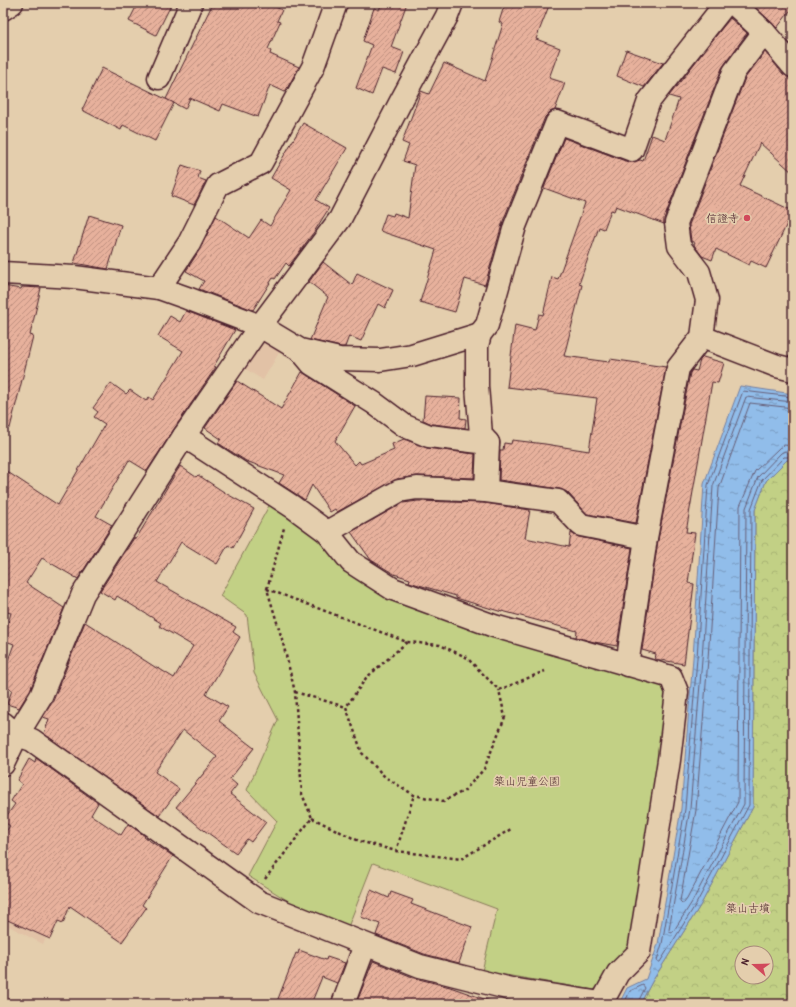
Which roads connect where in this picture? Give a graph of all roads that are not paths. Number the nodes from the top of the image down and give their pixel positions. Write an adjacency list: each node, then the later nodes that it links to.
1 (12, 3): 7 (street)
2 (190, 3): 10 (street)
3 (336, 3): 12 (street)
4 (452, 3): 13 (street)
5 (726, 3): 14 (street)
6 (733, 3): 8 (street)
7 (3, 9)
8 (764, 32): 9 (street); 15 (street)
9 (793, 66)
10 (159, 78)
11 (3, 273): 12 (street)
12 (159, 288): 13 (street)
13 (260, 326): 16 (street); 18 (street)
14 (480, 334): 16 (street); 19 (street)
15 (702, 337): 17 (street); 22 (street)
16 (300, 350): 19 (street)
17 (793, 370)
18 (184, 436): 21 (street); 24 (street)
19 (488, 443): 20 (street)
20 (486, 491): 21 (street); 22 (street)
21 (327, 532): 23 (street)
22 (646, 538): 23 (street)
23 (627, 665): 28 (street)
24 (10, 729): 25 (street); 26 (street)
25 (3, 764)
26 (366, 945): 27 (street); 28 (street)
27 (343, 1004)
28 (601, 1004)

